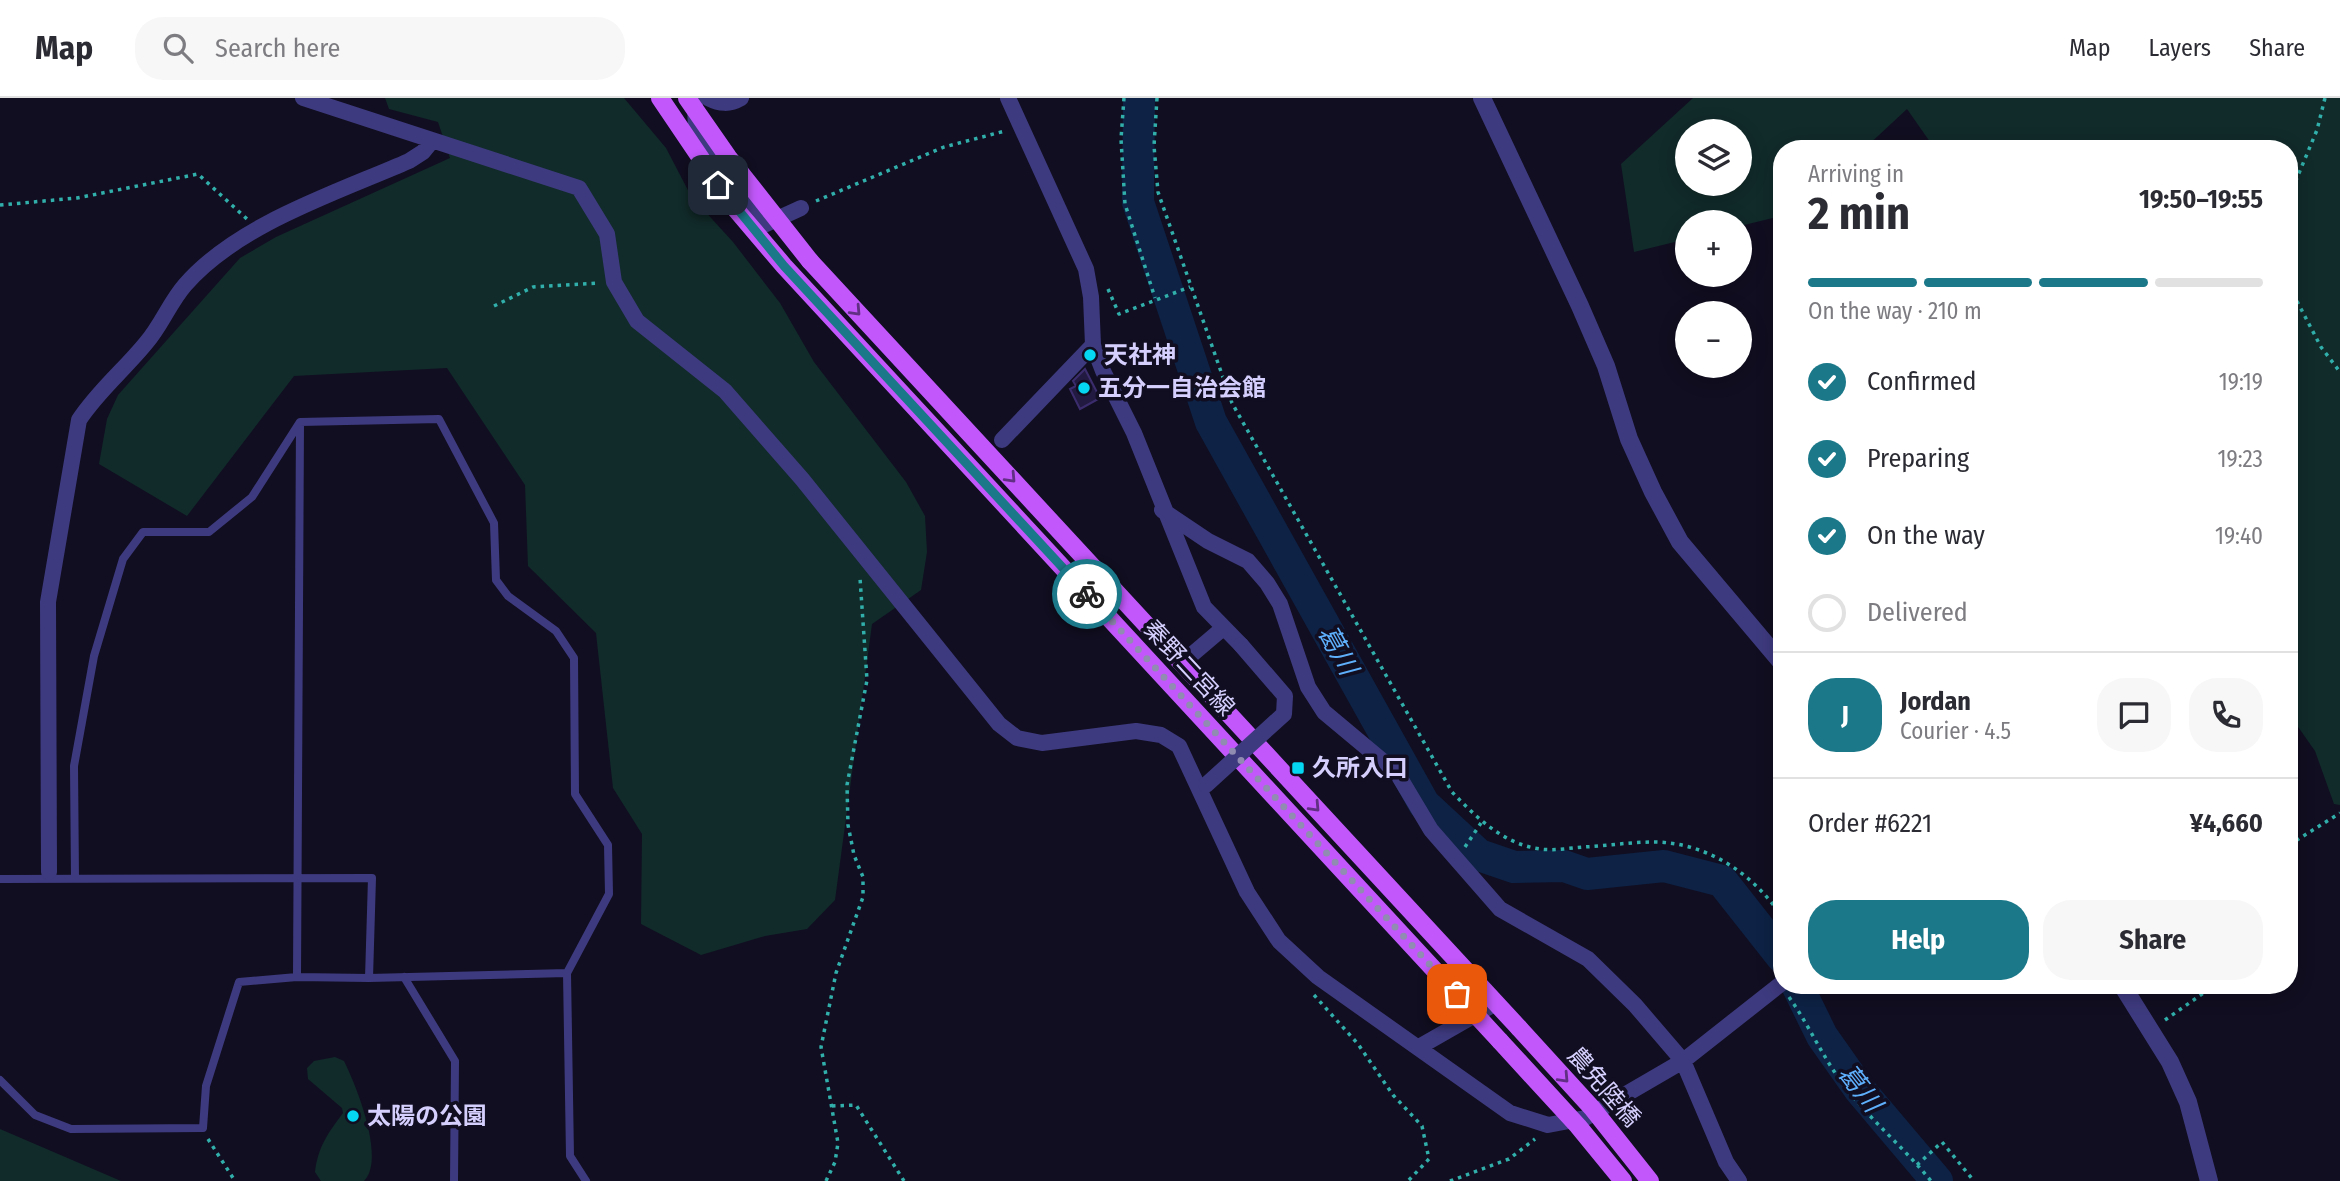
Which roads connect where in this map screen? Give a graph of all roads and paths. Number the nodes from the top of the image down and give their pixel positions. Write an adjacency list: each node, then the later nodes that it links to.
1 (303, 98): 13 (street)
2 (660, 98): 52 (main road, 秦野二宮線)
3 (687, 98): 31 (main road, 秦野二宮線, one-way to 31, bridge)
4 (695, 98): 17 (street)
5 (708, 98): 6 (street)
6 (741, 98)
7 (1008, 98): 12 (street)
8 (1124, 98): 20 (path)
9 (1157, 98): 20 (path)
10 (1482, 98): 30 (street)
11 (2325, 98): 14 (path)
12 (1021, 126): 15 (path); 23 (street)
13 (432, 141): 18 (street); 28 (street)
14 (2298, 176)
15 (819, 199)
16 (0, 205): 18 (path)
17 (801, 208)
18 (257, 229): 37 (street)
19 (599, 283): 22 (path)
20 (1189, 287): 34 (path)
21 (2298, 303): 24 (path)
22 (494, 306)
23 (1093, 345): 26 (street); 27 (street)
24 (2340, 372)
25 (300, 422): 38 (lane); 39 (lane); 42 (lane)
26 (1002, 440)
27 (1163, 510): 29 (street); 57 (street)
28 (858, 552): 32 (street); 59 (path)
29 (1222, 629): 31 (street); 32 (street, bridge)
30 (1773, 652)
31 (1182, 663): 51 (main road, 秦野二宮線, one-way to 51)
32 (1204, 787): 56 (street)
33 (2340, 813): 35 (path)
34 (1481, 823): 36 (path); 41 (path)
35 (2298, 839)
36 (1458, 858)
37 (49, 876): 38 (lane); 40 (lane)
38 (75, 878): 39 (lane)
39 (299, 878): 43 (lane); 45 (lane)
40 (0, 879)
41 (1773, 904)
42 (566, 973): 44 (lane); 63 (lane)
43 (297, 977): 45 (lane); 58 (lane)
44 (404, 977): 45 (lane); 62 (lane)
45 (369, 978)
46 (1773, 989): 57 (street)
47 (1787, 994): 61 (path)
48 (2128, 994): 54 (street)
49 (2202, 994): 54 (path)
50 (1314, 995): 66 (path)
51 (1496, 1003): 52 (street); 53 (main road, 秦野二宮線)
52 (1476, 1015): 55 (main road, 秦野二宮線); 56 (street)
53 (1519, 1028): 69 (main road, 農免陸橋, one-way to 69, bridge)
54 (2150, 1030): 73 (street)
55 (1500, 1041): 68 (main road, 農免陸橋, bridge)
56 (1419, 1047): 60 (street)
57 (1683, 1061): 60 (street); 70 (street)
58 (0, 1080)
59 (832, 1106): 64 (path); 65 (path)
60 (1548, 1125): 67 (path)
61 (1917, 1165): 71 (path); 72 (path)
62 (454, 1181)
63 (586, 1181)
64 (826, 1181)
65 (904, 1181)
66 (1408, 1181)
67 (1450, 1181)
68 (1623, 1181)
69 (1650, 1181)
70 (1739, 1181)
71 (1931, 1181)
72 (1974, 1181)
73 (2209, 1181)

